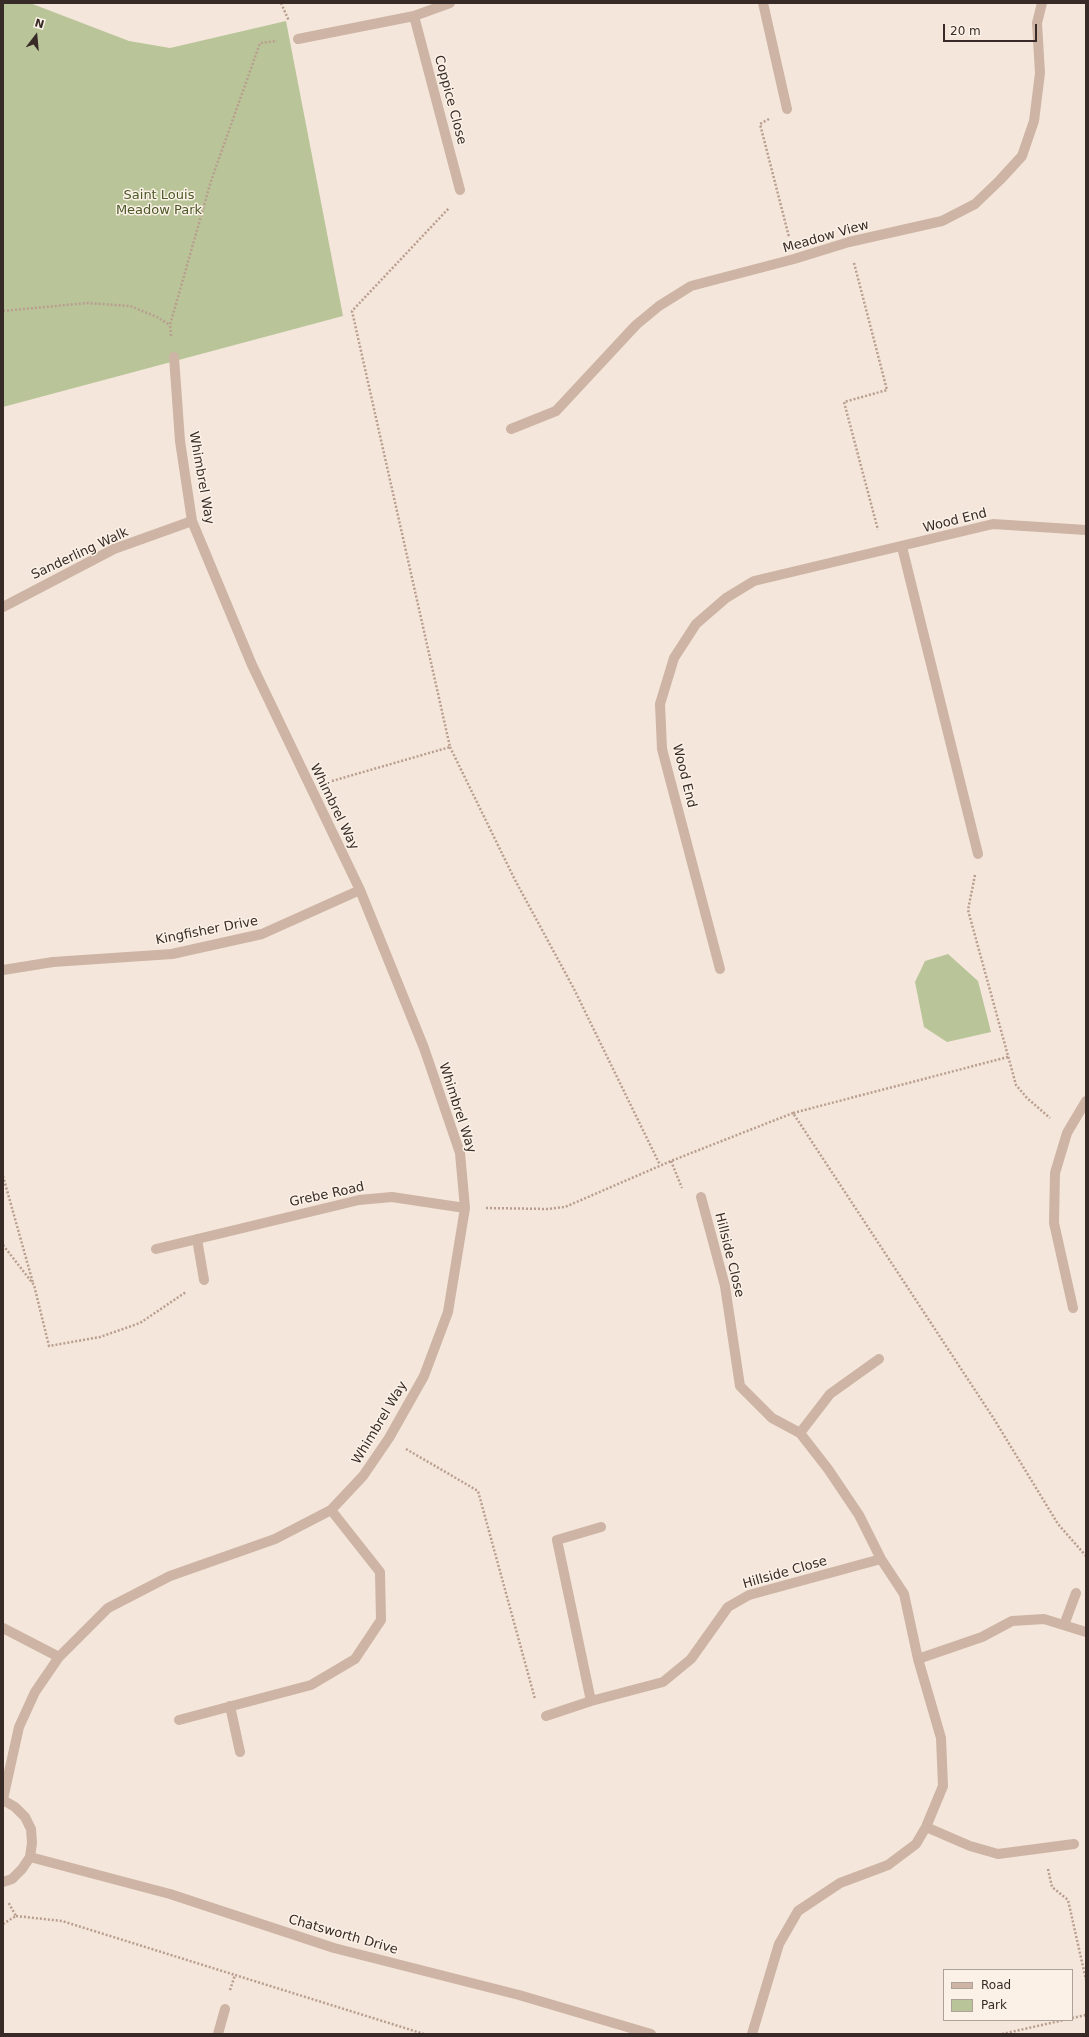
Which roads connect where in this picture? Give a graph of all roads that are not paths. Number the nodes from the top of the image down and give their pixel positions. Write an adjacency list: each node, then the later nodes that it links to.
1 (450, 3): 4 (street)
2 (763, 3): 6 (street)
3 (1042, 3): 9 (street, Meadow View)
4 (414, 16): 5 (street); 7 (street, Coppice Close)
5 (298, 39)
6 (787, 109)
7 (460, 190)
8 (174, 357): 10 (street, Whimbrel Way)
9 (511, 429)
10 (192, 522): 13 (street, Sanderling Walk); 15 (street, Whimbrel Way)
11 (1086, 530): 12 (street, Wood End)
12 (902, 547): 14 (street); 16 (street, Wood End)
13 (3, 607)
14 (978, 854)
15 (360, 890): 17 (street, Kingfisher Drive); 20 (street, Whimbrel Way)
16 (720, 969)
17 (3, 970)
18 (1086, 1101): 24 (street)
19 (700, 1197): 26 (street, Hillside Close)
20 (465, 1208): 21 (street, Grebe Road); 27 (street, Whimbrel Way)
21 (197, 1239): 22 (street, Grebe Road); 23 (street)
22 (156, 1249)
23 (204, 1280)
24 (1073, 1308)
25 (879, 1358): 26 (street)
26 (800, 1433): 29 (street, Hillside Close)
27 (331, 1510): 34 (street, Whimbrel Way); 37 (street)
28 (601, 1527): 36 (street)
29 (881, 1559): 35 (street, Hillside Close); 36 (street, Hillside Close)
30 (1076, 1593): 31 (street)
31 (1064, 1625): 33 (street); 35 (street)
32 (3, 1628): 34 (street)
33 (1086, 1632)
34 (59, 1657): 41 (street, Whimbrel Way)
35 (918, 1659): 42 (street, Hillside Close)
36 (591, 1701): 38 (street, Hillside Close)
37 (230, 1706): 39 (street); 40 (street)
38 (546, 1716)
39 (179, 1720)
40 (240, 1752)
41 (3, 1800): 44 (street)
42 (926, 1827): 43 (street); 49 (street, Hillside Close)
43 (1074, 1844)
44 (30, 1857): 45 (street); 48 (street, Chatsworth Drive)
45 (3, 1882)
46 (224, 2009): 47 (street)
47 (218, 2034)
48 (651, 2034)
49 (752, 2034)

